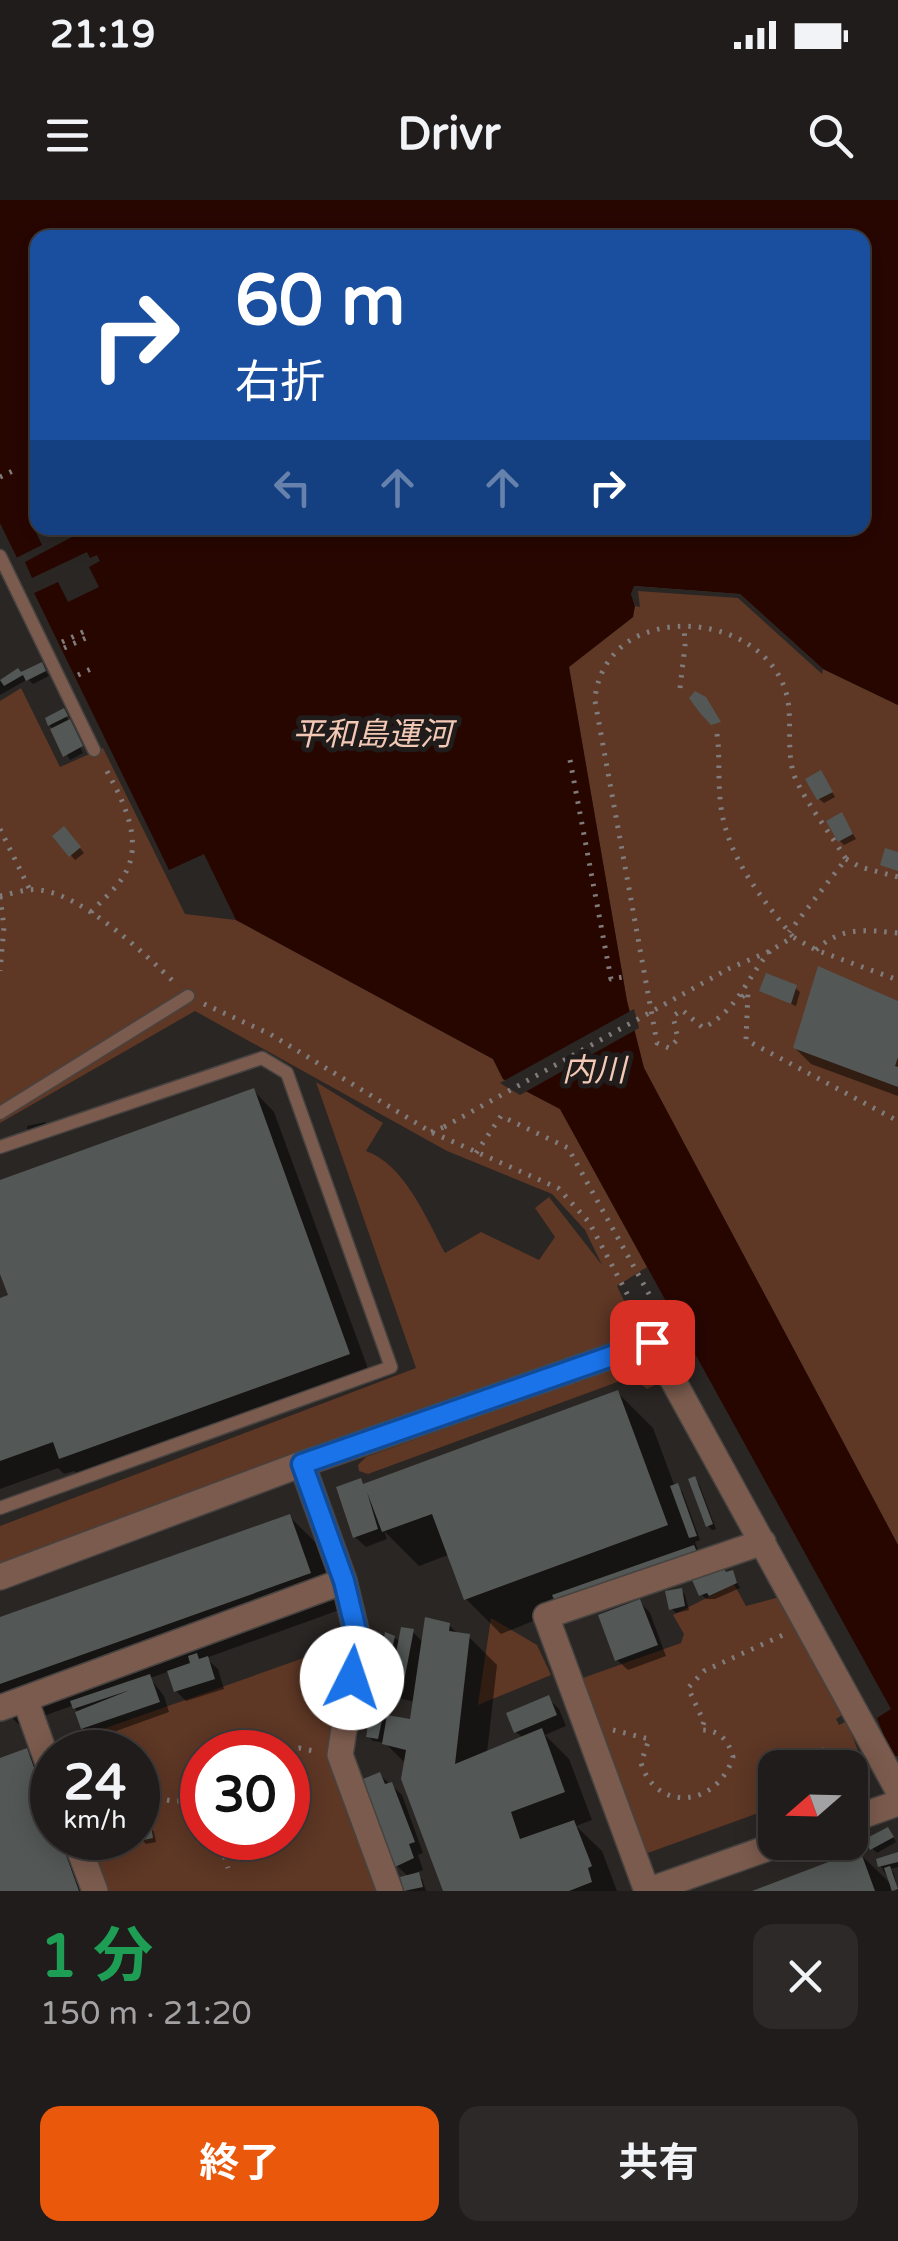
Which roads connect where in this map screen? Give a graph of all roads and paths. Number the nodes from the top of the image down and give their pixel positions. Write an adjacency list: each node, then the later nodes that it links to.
1 (19, 468): 2 (path)
2 (0, 477)
3 (0, 556): 7 (lane)
4 (684, 625): 5 (path); 10 (path); 23 (path)
5 (680, 688)
6 (717, 734): 16 (path)
7 (94, 750): 14 (path)
8 (570, 760): 20 (path)
9 (0, 829): 12 (path)
10 (846, 858): 11 (path); 16 (path)
11 (898, 878)
12 (30, 890): 13 (path); 14 (path)
13 (0, 897): 19 (path)
14 (91, 912): 22 (path)
15 (898, 933): 17 (path)
16 (791, 934): 17 (path); 18 (path)
17 (816, 950): 21 (path)
18 (770, 952): 23 (path); 27 (path, bridge)
19 (0, 971)
20 (629, 976)
21 (898, 980)
22 (188, 996): 24 (lane); 27 (path)
23 (740, 1000): 26 (path)
24 (0, 1113)
25 (501, 1116): 29 (path)
26 (897, 1117)
27 (430, 1132): 29 (path)
28 (0, 1147): 32 (lane)
29 (476, 1153): 30 (path)
30 (652, 1342): 31 (street); 33 (street)
31 (302, 1464): 34 (street); 35 (street)
32 (0, 1508)
33 (762, 1542): 36 (street); 44 (street)
34 (0, 1578)
35 (344, 1581): 37 (street); 49 (street)
36 (809, 1625): 39 (path); 41 (street)
37 (25, 1699): 38 (street); 40 (street)
38 (0, 1708)
39 (605, 1728)
40 (36, 1730)
41 (898, 1790)
42 (898, 1803): 43 (street)
43 (868, 1814)
44 (758, 1852)
45 (84, 1860): 48 (street)
46 (226, 1860): 47 (path)
47 (228, 1868)
48 (95, 1891)
49 (390, 1891)

